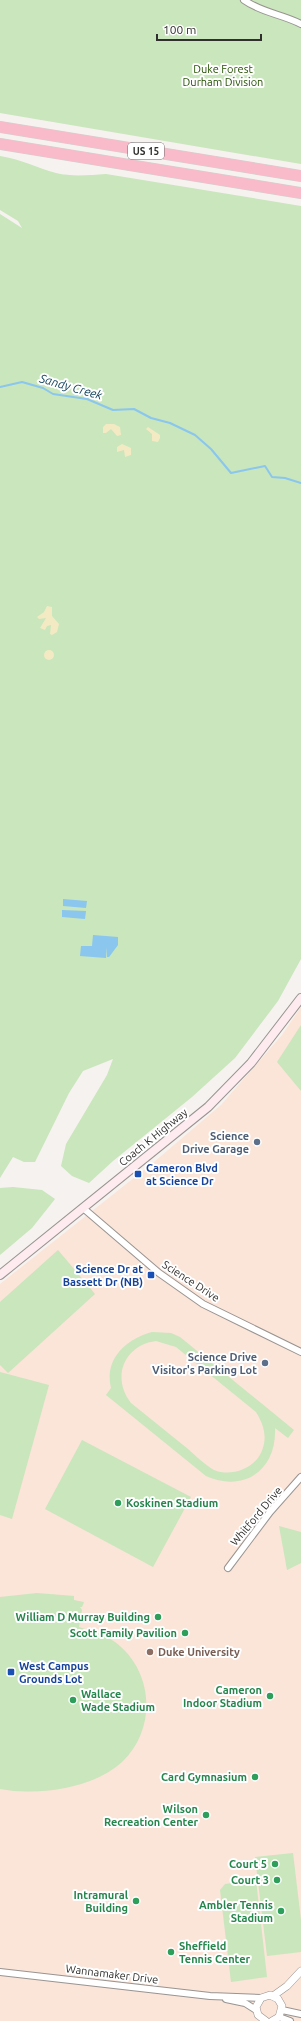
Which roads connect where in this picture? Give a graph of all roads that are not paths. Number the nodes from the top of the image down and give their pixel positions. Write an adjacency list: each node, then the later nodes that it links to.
1 (244, 0): 2 (street)
2 (301, 24)
3 (0, 127): 5 (highway, US 15)
4 (0, 144): 6 (highway, US 15)
5 (301, 176)
6 (301, 194)
7 (301, 998): 8 (main road, Coach K Highway)
8 (83, 1208): 9 (main road, Coach K Highway); 10 (street, Science Drive)
9 (0, 1275)
10 (301, 1352)
11 (301, 1478): 12 (street, Whitford Drive)
12 (228, 1568)
13 (301, 1971): 15 (street)
14 (0, 1972): 17 (street, Wannamaker Drive)
15 (288, 1986): 16 (street); 19 (street)
16 (273, 1996): 18 (street); 19 (street)
17 (221, 1997): 18 (street, Wannamaker Drive); 21 (street, Wannamaker Drive)
18 (261, 1998): 21 (street)
19 (281, 2010): 20 (street); 23 (street); 24 (street)
20 (301, 2014)
21 (256, 2016): 22 (street)
22 (266, 2021)
23 (272, 2021)
24 (290, 2021)

